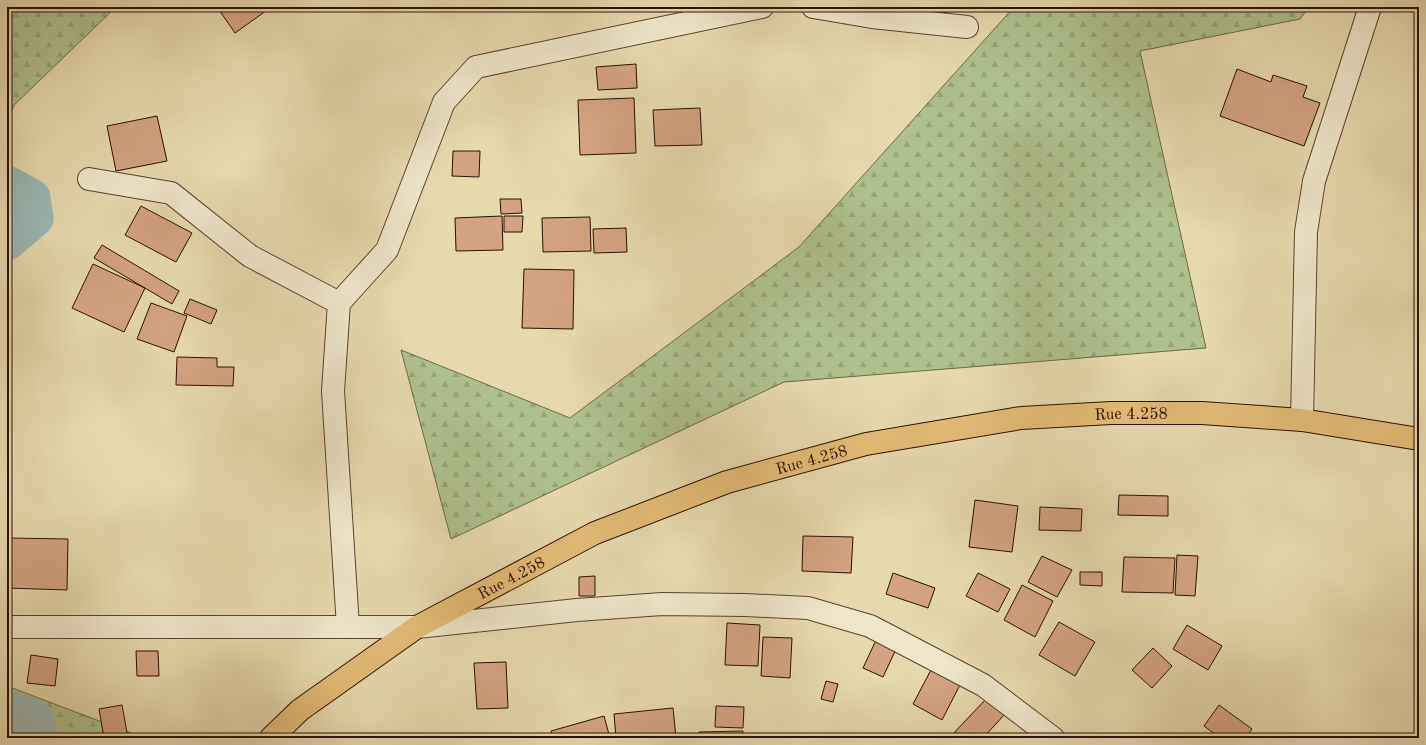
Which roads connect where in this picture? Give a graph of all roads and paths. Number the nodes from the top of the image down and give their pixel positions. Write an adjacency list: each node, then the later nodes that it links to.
1 (762, 7): 6 (street)
2 (813, 7): 4 (street)
3 (1370, 7): 7 (street)
4 (967, 27)
5 (88, 179): 6 (street)
6 (339, 302): 10 (street)
7 (1302, 420): 8 (highway, Rue 4.258); 11 (highway, Rue 4.258)
8 (1419, 439)
9 (7, 627): 10 (street)
10 (348, 627): 11 (street)
11 (417, 627): 12 (highway, Rue 4.258); 13 (street)
12 (271, 738)
13 (1054, 738)

